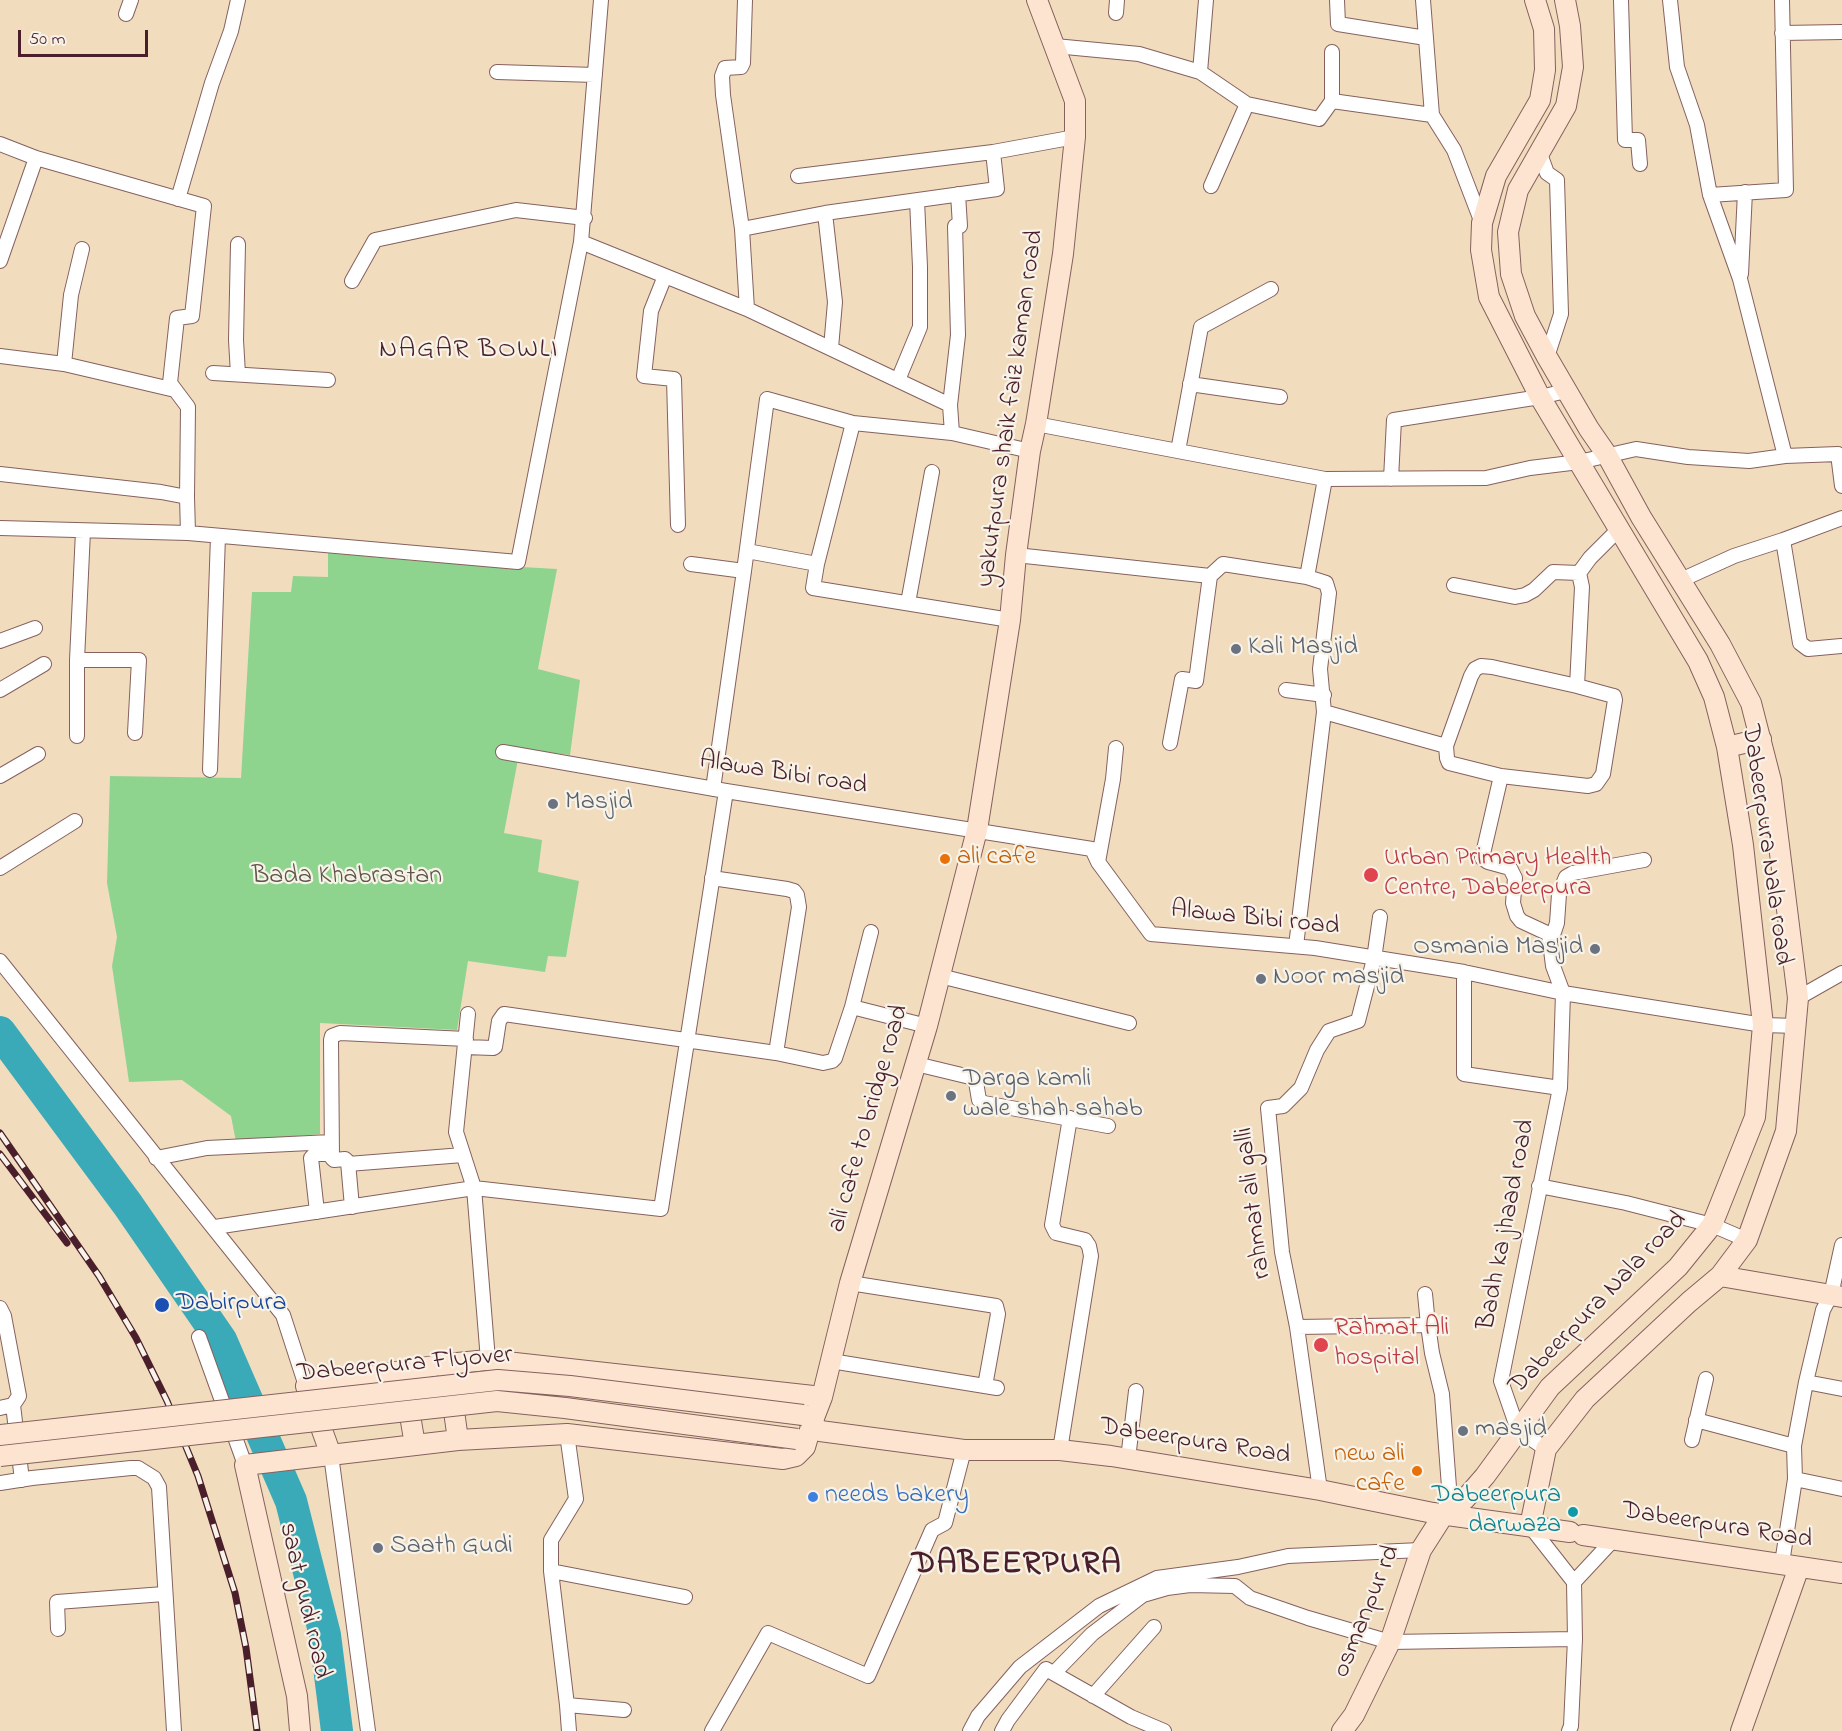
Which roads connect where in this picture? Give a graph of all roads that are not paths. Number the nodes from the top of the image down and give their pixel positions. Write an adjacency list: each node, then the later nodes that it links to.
1 (131, 0): 14 (street)
2 (238, 0): 40 (street)
3 (600, 0): 24 (street)
4 (745, 0): 45 (street)
5 (1037, 0): 20 (street, yakutpura shaik faiz kaman road)
6 (1206, 0): 23 (street)
7 (1337, 0): 19 (street)
8 (1423, 0): 19 (street)
9 (1535, 0): 16 (street, Dabeerpura Nala road)
10 (1565, 0): 15 (street, Dabeerpura Nala road)
11 (1621, 0): 34 (street)
12 (1670, 0): 39 (street)
13 (1782, 0): 17 (street)
14 (126, 15)
15 (1570, 27): 16 (street); 33 (street, Dabeerpura Nala road)
16 (1544, 29): 31 (street, Dabeerpura Nala road)
17 (1782, 33): 18 (street); 37 (street)
18 (1842, 33)
19 (1426, 38): 27 (street)
20 (1055, 46): 23 (street); 28 (street, yakutpura shaik faiz kaman road)
21 (1332, 52): 25 (street)
22 (497, 72): 24 (street)
23 (1200, 72): 26 (street)
24 (595, 75): 43 (street)
25 (1332, 101): 26 (street); 27 (street)
26 (1246, 104): 36 (street)
27 (1432, 115): 44 (street)
28 (1075, 137): 30 (street); 70 (street, yakutpura shaik faiz kaman road)
29 (0, 144): 32 (street)
30 (993, 152): 35 (street); 38 (street)
31 (1509, 152): 33 (street); 44 (street, Dabeerpura Nala road)
32 (36, 158): 40 (street); 49 (street)
33 (1536, 159): 57 (street); 57 (street, Dabeerpura Nala road)
34 (1640, 164)
35 (798, 176)
36 (1211, 186)
37 (1745, 192): 39 (street); 51 (street)
38 (958, 195): 41 (street); 68 (street)
39 (1710, 195): 51 (street)
40 (178, 199): 64 (street)
41 (917, 200): 42 (street); 62 (street)
42 (825, 213): 45 (street); 55 (street)
43 (585, 218): 46 (street); 52 (street)
44 (1482, 223): 67 (street, Dabeerpura Nala road)
45 (742, 229): 54 (street)
46 (581, 242): 50 (street); 90 (street)
47 (238, 244): 60 (street)
48 (82, 249): 58 (street)
49 (0, 261)
50 (665, 276): 54 (street); 85 (street)
51 (1740, 279): 76 (street)
52 (352, 281)
53 (1271, 289): 63 (street)
54 (747, 309): 55 (street)
55 (831, 348): 62 (street)
56 (0, 356): 58 (street)
57 (1547, 357): 65 (street, Dabeerpura Nala road)
58 (64, 364): 64 (street)
59 (213, 373): 60 (street)
60 (238, 374): 61 (street)
61 (328, 380)
62 (898, 380): 68 (street)
63 (1190, 384): 66 (street); 73 (street)
64 (175, 390): 83 (street)
65 (1566, 391): 67 (street); 75 (street, Dabeerpura Nala road)
66 (1280, 397)
67 (1540, 397): 77 (street, Dabeerpura Nala road); 81 (street)
68 (950, 405): 71 (street)
69 (854, 423): 71 (street); 92 (street); 95 (street)
70 (1036, 424): 72 (street, yakutpura shaik faiz kaman road); 73 (street)
71 (952, 433): 72 (street)
72 (1030, 451): 93 (street, yakutpura shaik faiz kaman road)
73 (1178, 451): 80 (street)
74 (1840, 453): 76 (street); 82 (street)
75 (1607, 455): 76 (street); 77 (street); 100 (street, Dabeerpura Nala road)
76 (1785, 456)
77 (1579, 462): 81 (street); 87 (street, Dabeerpura Nala road)
78 (932, 472): 102 (street)
79 (0, 474): 83 (street)
80 (1325, 479): 81 (street); 99 (street)
81 (1390, 479)
82 (1842, 486)
83 (187, 496): 89 (street)
84 (1842, 518): 91 (street)
85 (678, 525)
86 (0, 528): 88 (street)
87 (1618, 530): 97 (street); 121 (street, Dabeerpura Nala road)
88 (83, 531): 89 (street); 109 (street)
89 (188, 533): 90 (street)
90 (218, 536): 125 (street)
91 (1783, 540): 100 (street); 107 (street)
92 (747, 551): 95 (street); 96 (street)
93 (1016, 555): 98 (street); 103 (street, yakutpura shaik faiz kaman road)
94 (691, 564): 96 (street)
95 (817, 564): 102 (street)
96 (744, 571): 128 (street)
97 (1580, 573): 101 (street); 111 (street)
98 (1210, 576): 99 (street); 119 (street)
99 (1307, 577): 114 (street)
100 (1681, 580): 118 (street, Dabeerpura Nala road)
101 (1454, 585)
102 (908, 603): 103 (street)
103 (1010, 620): 130 (street, yakutpura shaik faiz kaman road)
104 (35, 628): 106 (street)
105 (1842, 639): 107 (street)
106 (0, 641)
107 (1842, 646): 108 (street)
108 (1842, 652)
109 (77, 660): 116 (street); 117 (street)
110 (44, 664): 112 (street)
111 (1577, 686): 120 (street); 127 (street)
112 (0, 690)
113 (1286, 690): 114 (street)
114 (1324, 694): 115 (street)
115 (1324, 712): 120 (street); 138 (street)
116 (135, 733)
117 (77, 736)
118 (1761, 739): 121 (street); 145 (street, Dabeerpura Nala road)
119 (1170, 743)
120 (1446, 746): 127 (street)
121 (1727, 747): 149 (street, Dabeerpura Nala road)
122 (1116, 748): 132 (street)
123 (503, 753): 128 (street, Alawa Bibi road)
124 (38, 754): 126 (street)
125 (210, 770)
126 (0, 776)
127 (1501, 776): 137 (street)
128 (720, 790): 130 (street, Alawa Bibi road); 134 (street)
129 (75, 821): 133 (street)
130 (977, 830): 132 (street, Alawa Bibi road); 143 (street, ali cafe to bridge road)
131 (1644, 860): 137 (street)
132 (1098, 862): 138 (street, Alawa Bibi road)
133 (0, 868)
134 (712, 878): 152 (street); 154 (street)
135 (1380, 917): 139 (street)
136 (871, 932): 146 (street)
137 (1549, 934): 144 (street)
138 (1296, 946): 139 (street, Alawa Bibi road)
139 (1374, 958): 141 (street, Alawa Bibi road); 177 (street, rahmat ali galli)
140 (0, 962): 161 (street)
141 (1464, 972): 144 (street, Alawa Bibi road); 156 (street)
142 (1842, 973): 145 (street)
143 (940, 976): 148 (street); 150 (street, ali cafe to bridge road)
144 (1563, 993): 149 (street, Alawa Bibi road); 156 (street, Badh ka jhaad road)
145 (1798, 998): 151 (street, Dabeerpura Nala road)
146 (852, 1007): 150 (street); 154 (street)
147 (468, 1014): 153 (street)
148 (1129, 1023)
149 (1763, 1025): 151 (street, Alawa Bibi road); 167 (street, Dabeerpura Nala road)
150 (927, 1026): 155 (street, ali cafe to bridge road)
151 (1797, 1026): 169 (street, Dabeerpura Nala road)
152 (686, 1040): 153 (street); 154 (street); 164 (street)
153 (465, 1043): 159 (street); 160 (street)
154 (776, 1053)
155 (916, 1064): 157 (street); 172 (street, ali cafe to bridge road)
156 (1560, 1088): 163 (street, Badh ka jhaad road)
157 (1070, 1118): 158 (street); 201 (street)
158 (1108, 1126)
159 (332, 1148): 161 (street); 162 (street); 166 (street)
160 (464, 1155): 162 (street); 164 (street)
161 (156, 1158): 168 (street)
162 (348, 1164): 165 (street)
163 (1539, 1186): 167 (street); 192 (street, Badh ka jhaad road)
164 (474, 1188): 165 (street); 179 (street)
165 (352, 1207): 166 (street)
166 (317, 1212): 168 (street)
167 (1712, 1225): 169 (street); 192 (street, Dabeerpura Nala road)
168 (215, 1227): 185 (street)
169 (1747, 1240): 171 (street, Dabeerpura Nala road)
170 (1842, 1245): 174 (street)
171 (1719, 1276): 174 (street); 199 (street, Dabeerpura Nala road)
172 (850, 1284): 180 (street, ali cafe to bridge road); 180 (street)
173 (1425, 1294): 176 (street)
174 (1837, 1296): 184 (street)
175 (0, 1308): 189 (street)
176 (1428, 1324): 177 (street); 211 (street)
177 (1297, 1327): 210 (street, rahmat ali galli)
178 (199, 1337): 205 (street)
179 (488, 1360): 181 (street); 188 (street)
180 (831, 1361): 188 (street, ali cafe to bridge road)
181 (447, 1365): 182 (street); 195 (street)
182 (402, 1371): 185 (street); 197 (street)
183 (1706, 1379): 190 (street)
184 (1806, 1382): 186 (street); 198 (street)
185 (306, 1386): 202 (street)
186 (1842, 1389)
187 (1136, 1391): 204 (street)
188 (822, 1397): 191 (street, ali cafe to bridge road)
189 (7, 1406): 207 (street)
190 (1696, 1420): 196 (street); 198 (street)
191 (808, 1428): 193 (street, ali cafe to bridge road); 194 (street, Dabeerpura Flyover, bridge); 200 (street, Dabeerpura Road); 203 (street, Dabeerpura Flyover, bridge)
192 (1518, 1430): 199 (street); 211 (street, Dabeerpura Nala road)
193 (567, 1434): 195 (street, ali cafe to bridge road); 216 (street)
194 (0, 1435)
195 (458, 1440): 197 (street, ali cafe to bridge road)
196 (1692, 1440)
197 (415, 1445): 202 (street, ali cafe to bridge road)
198 (1794, 1446): 206 (street)
199 (1546, 1449): 212 (street, Dabeerpura Nala road)
200 (964, 1450): 201 (street, Dabeerpura Road); 233 (street)
201 (1060, 1450): 204 (street, Dabeerpura Road)
202 (326, 1455): 205 (street, ali cafe to bridge road); 231 (street)
203 (0, 1456)
204 (1128, 1459): 210 (street, Dabeerpura Road)
205 (248, 1471): 230 (street, saat gudi road)
206 (1795, 1479): 209 (street); 215 (street)
207 (22, 1480): 208 (street); 219 (street)
208 (0, 1484)
209 (1842, 1489)
210 (1320, 1490): 211 (street, Dabeerpura Road)
211 (1444, 1514): 212 (street, Dabeerpura Road); 214 (street, osmanpur rd)
212 (1530, 1526): 213 (street, Dabeerpura Road); 218 (street)
213 (1614, 1539): 215 (street, Dabeerpura Road); 218 (street)
214 (1421, 1550): 224 (street, osmanpur rd); 234 (street)
215 (1791, 1565): 217 (street, Dabeerpura Road); 239 (street)
216 (551, 1571): 220 (street); 227 (street)
217 (1842, 1573)
218 (1574, 1582): 223 (street)
219 (164, 1594): 222 (street); 229 (street)
220 (685, 1598)
221 (1154, 1627): 226 (street)
222 (58, 1629)
223 (1575, 1639): 224 (street); 238 (street)
224 (1390, 1642): 225 (street); 237 (street, osmanpur rd)
225 (1054, 1673): 226 (street); 235 (street)
226 (1094, 1696): 236 (street)
227 (567, 1705): 228 (street); 232 (street)
228 (624, 1710)
229 (174, 1731)
230 (300, 1731)
231 (368, 1731)
232 (569, 1731)
233 (712, 1731)
234 (969, 1731)
235 (1002, 1731)
236 (1164, 1731)
237 (1342, 1731)
238 (1569, 1731)
239 (1741, 1731)

